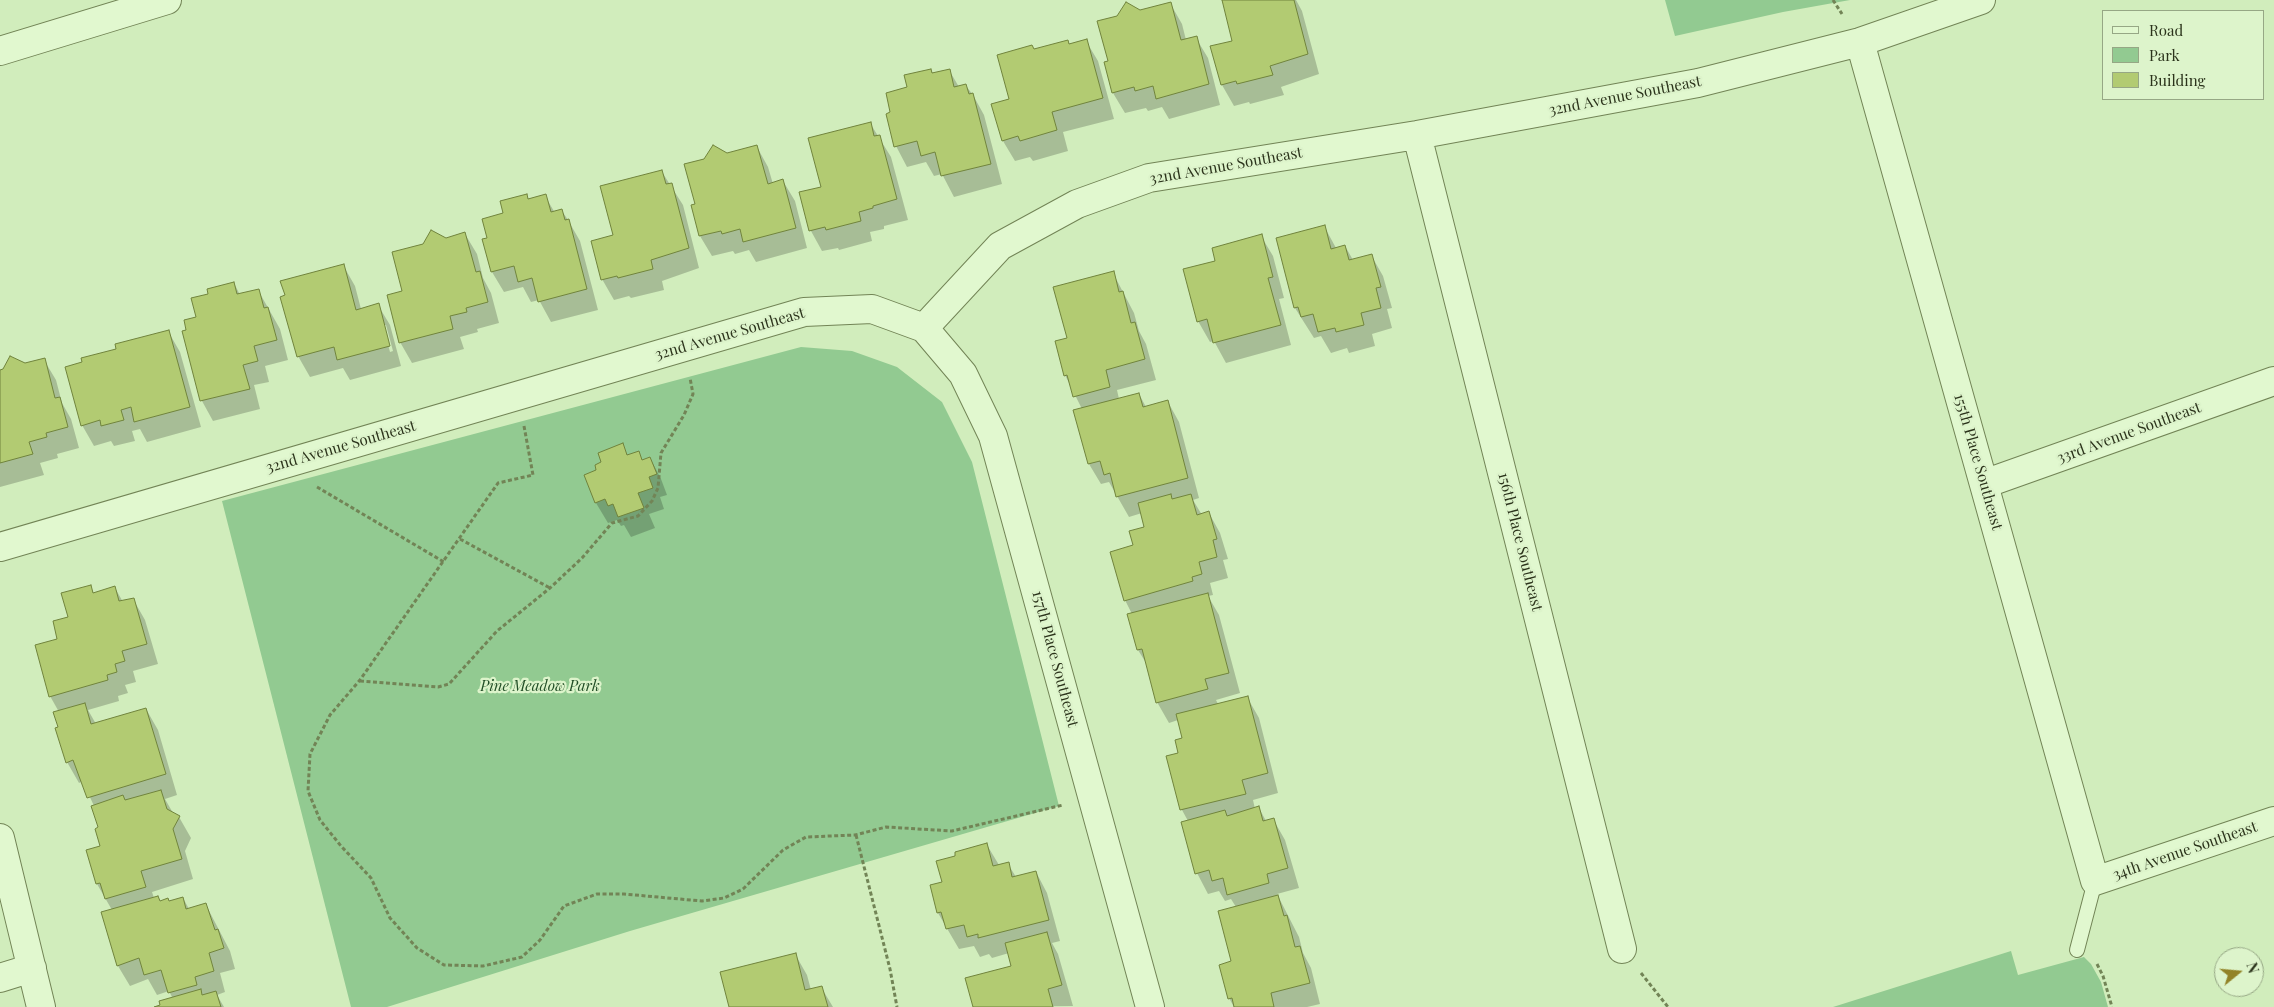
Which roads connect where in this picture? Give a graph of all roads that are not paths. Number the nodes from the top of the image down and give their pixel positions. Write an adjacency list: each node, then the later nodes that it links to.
1 (167, 0): 4 (street)
2 (1981, 0): 3 (street, 32nd Avenue Southeast)
3 (1860, 42): 5 (street, 32nd Avenue Southeast); 8 (street, 155th Place Southeast)
4 (0, 50)
5 (1418, 135): 6 (street, 32nd Avenue Southeast); 13 (street, 156th Place Southeast)
6 (924, 328): 9 (street, 32nd Avenue Southeast); 18 (street, 157th Place Southeast)
7 (2274, 381): 8 (street, 33rd Avenue Southeast)
8 (1984, 484): 12 (street, 155th Place Southeast)
9 (0, 547)
10 (2274, 820): 12 (street, 34th Avenue Southeast)
11 (0, 838): 15 (street)
12 (2095, 881): 14 (lane)
13 (1622, 949)
14 (2077, 950)
15 (32, 968): 16 (street); 17 (street)
16 (0, 978)
17 (41, 1007)
18 (1150, 1007)

